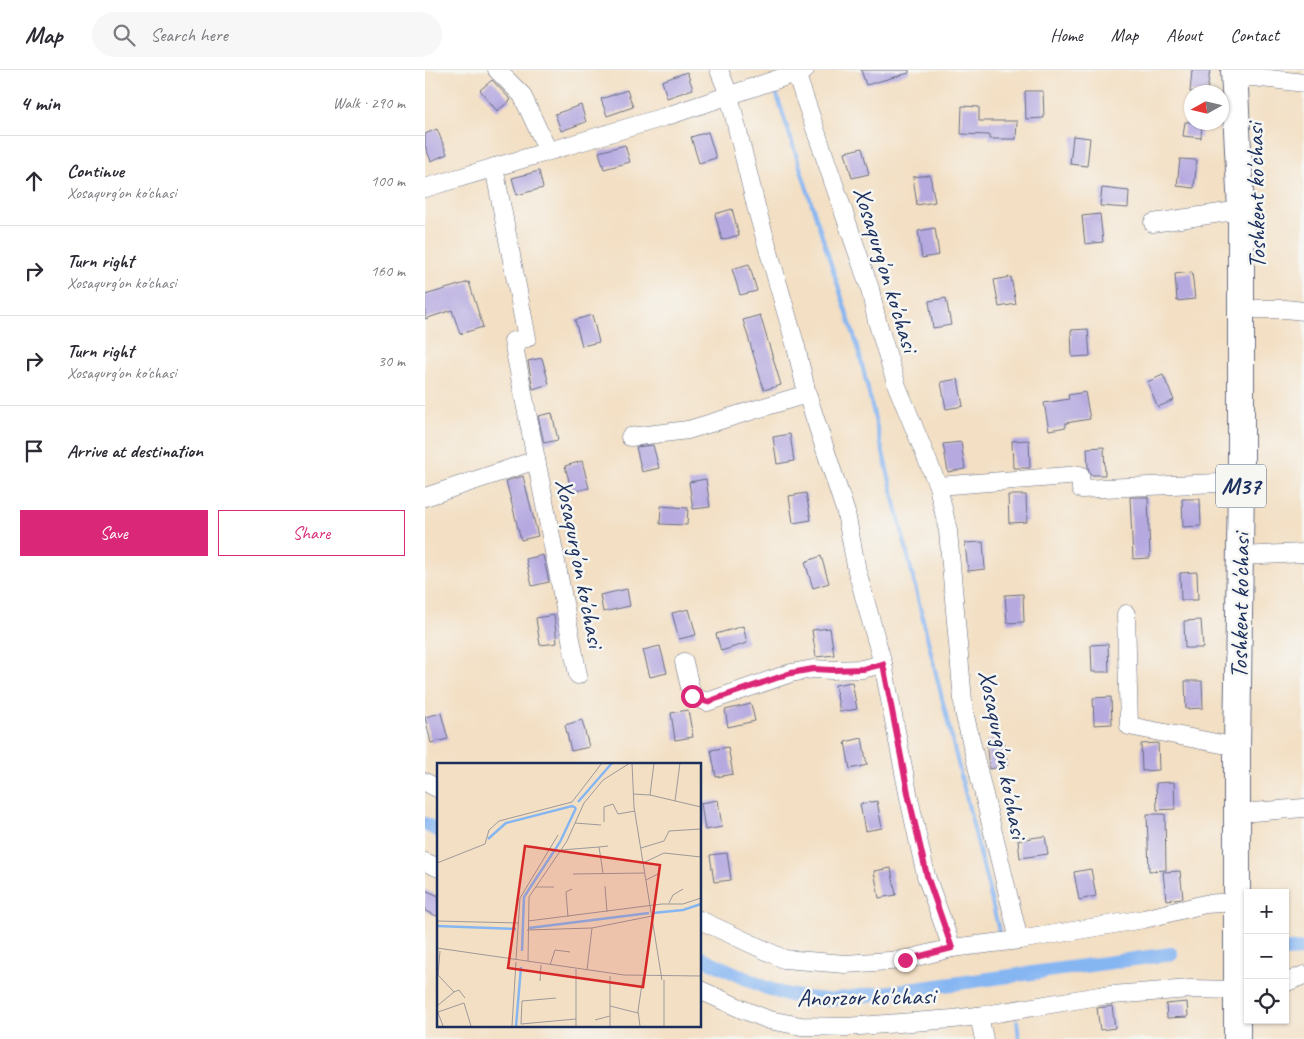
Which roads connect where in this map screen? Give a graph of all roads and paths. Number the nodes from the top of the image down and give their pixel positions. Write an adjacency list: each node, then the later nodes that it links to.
1 (497, 70): 7 (street)
2 (719, 70): 6 (street)
3 (800, 71): 6 (street); 18 (street, Xosaqurg'on ko'chasi)
4 (1243, 74): 5 (street); 10 (highway, Toshkent ko'chasi / M37); 12 (highway, Toshkent ko'chasi / M37)
5 (1304, 83)
6 (729, 95): 7 (street); 14 (street)
7 (548, 151): 8 (street)
8 (494, 167): 9 (street); 16 (street, Xosaqurg'on ko'chasi)
9 (426, 186)
10 (1241, 210): 11 (street); 17 (highway, Toshkent ko'chasi / M37)
11 (1153, 224)
12 (1256, 309): 13 (street); 21 (highway, Toshkent ko'chasi / M37)
13 (1304, 311)
14 (807, 394): 15 (street); 24 (street)
15 (630, 437)
16 (536, 460): 19 (street, Xosaqurg'on ko'chasi); 25 (street, Xosaqurg'on ko'chasi)
17 (1241, 482): 18 (street); 21 (highway, Toshkent ko'chasi / M37)
18 (938, 486): 36 (street, Xosaqurg'on ko'chasi)
19 (425, 497)
20 (1304, 553): 21 (street)
21 (1248, 556): 26 (highway, Toshkent ko'chasi / M37); 30 (highway, Toshkent ko'chasi / M37)
22 (1126, 614): 26 (street)
23 (684, 662): 24 (street)
24 (883, 664): 37 (street)
25 (578, 675)
26 (1237, 748): 34 (highway, Toshkent ko'chasi / M37)
27 (425, 782): 28 (street)
28 (437, 788)
29 (1304, 808): 30 (street)
30 (1252, 812): 33 (highway, Toshkent ko'chasi / M37)
31 (425, 862): 32 (street)
32 (437, 867)
33 (1245, 889)
34 (1244, 897): 36 (street); 41 (highway, M37)
35 (701, 916): 37 (street)
36 (1019, 940): 37 (street)
37 (952, 948)
38 (1304, 975): 39 (street)
39 (1289, 981)
40 (701, 990): 42 (street, Anorzor ko'chasi)
41 (1236, 990): 42 (street, Anorzor ko'chasi); 45 (highway, M37)
42 (979, 1016): 44 (street)
43 (1253, 1024): 46 (highway)
44 (984, 1039)
45 (1237, 1039)
46 (1253, 1039)

